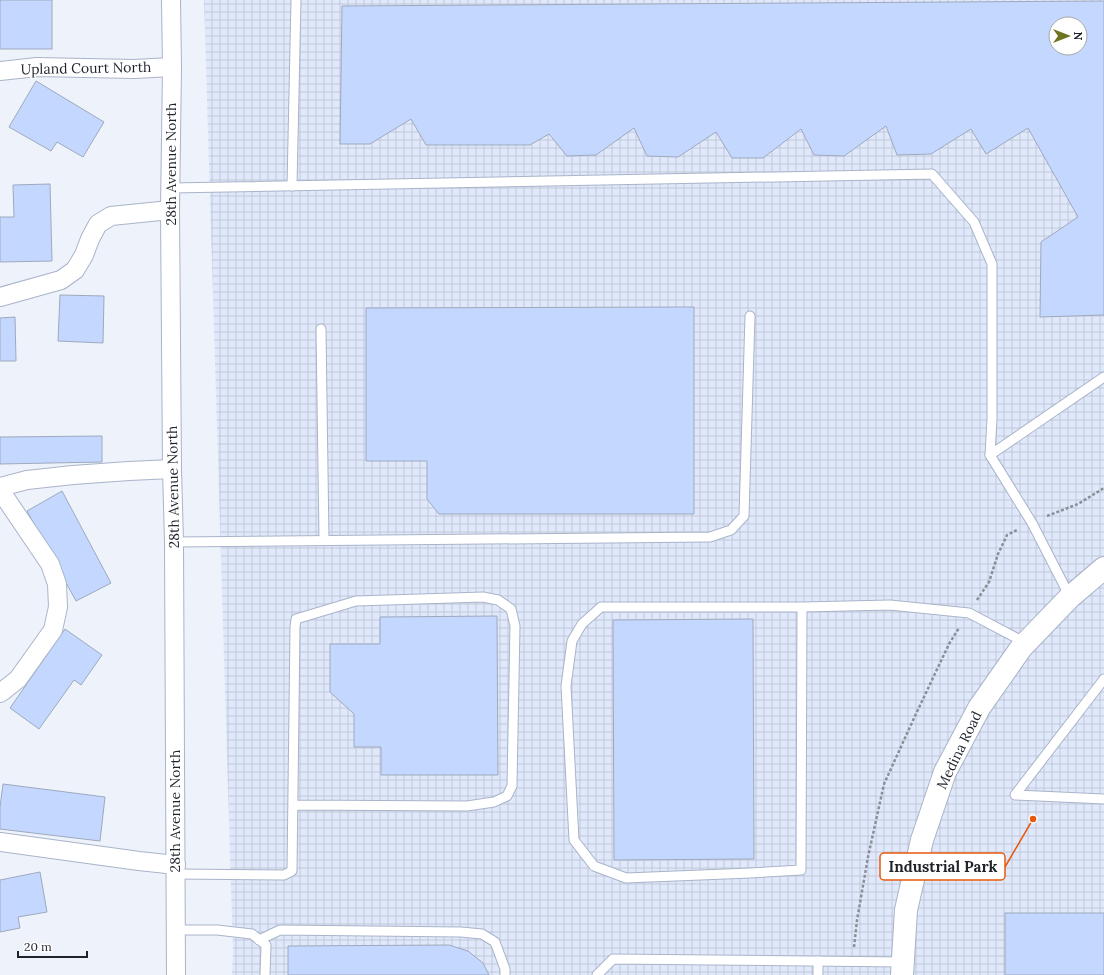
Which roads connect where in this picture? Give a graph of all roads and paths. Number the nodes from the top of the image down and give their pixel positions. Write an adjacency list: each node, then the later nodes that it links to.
1 (171, 0): 3 (street, 28th Avenue North)
2 (296, 0): 5 (lane)
3 (172, 67): 4 (street, Upland Court North); 6 (street, 28th Avenue North)
4 (0, 70)
5 (292, 186): 6 (lane); 12 (lane)
6 (171, 188): 7 (street, 28th Avenue North)
7 (170, 210): 8 (street); 13 (street, 28th Avenue North)
8 (0, 297)
9 (750, 316): 18 (lane)
10 (321, 329): 18 (lane)
11 (1104, 377): 12 (lane)
12 (990, 455): 17 (lane)
13 (172, 469): 14 (street); 19 (street, 28th Avenue North)
14 (0, 487)
15 (1104, 488): 17 (path)
16 (0, 490): 26 (street)
17 (1032, 523): 21 (lane); 23 (path)
18 (324, 540): 19 (lane)
19 (174, 542): 30 (street, 28th Avenue North)
20 (1104, 568): 21 (street, Medina Road)
21 (1070, 597): 24 (street, Medina Road)
22 (802, 607): 22 (lane); 23 (lane)
23 (969, 613): 24 (lane); 34 (path)
24 (1026, 643): 35 (street, Medina Road)
25 (1104, 679): 27 (lane)
26 (0, 693)
27 (1104, 799)
28 (293, 805): 28 (lane); 30 (lane)
29 (0, 842): 30 (street)
30 (176, 870): 31 (street, 28th Avenue North)
31 (176, 930): 32 (lane); 36 (street, 28th Avenue North)
32 (259, 940): 37 (lane); 38 (lane)
33 (818, 961): 34 (lane); 39 (lane); 40 (lane)
34 (853, 961): 35 (lane)
35 (902, 968)
36 (176, 975)
37 (265, 975)
38 (505, 975)
39 (596, 975)
40 (818, 975)

